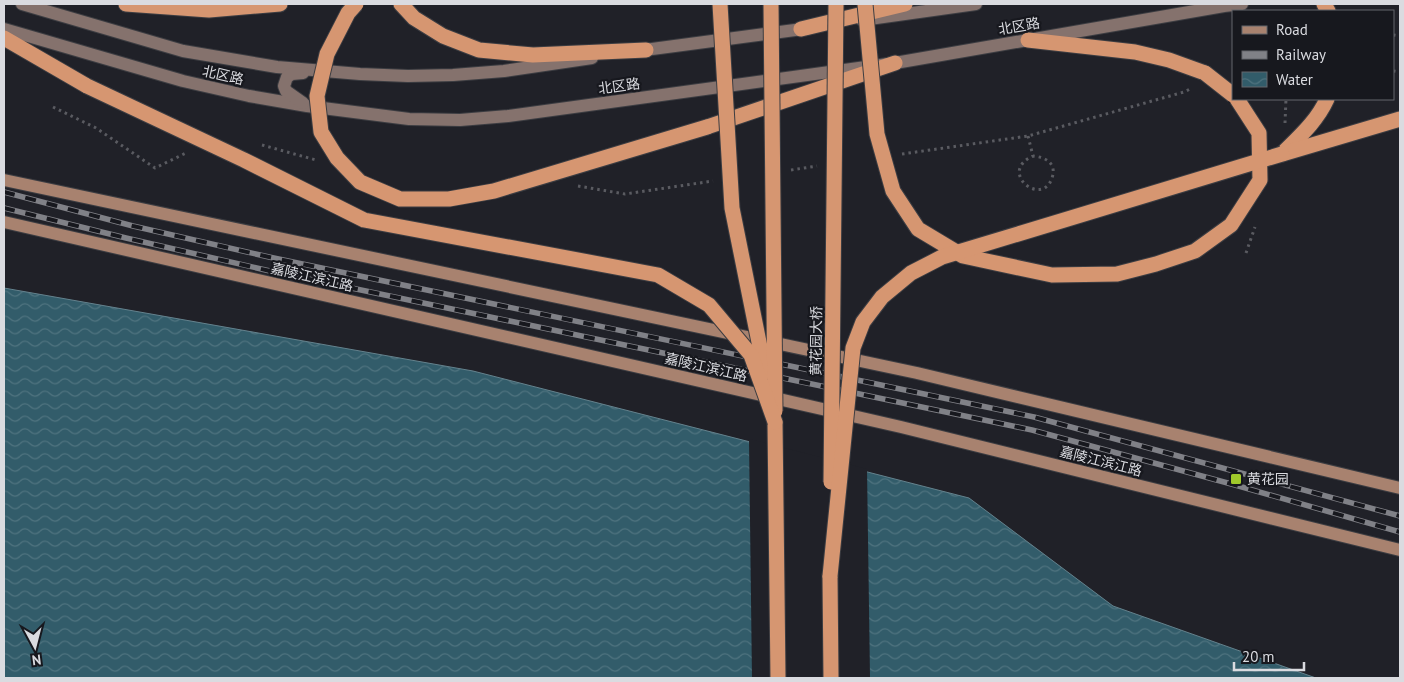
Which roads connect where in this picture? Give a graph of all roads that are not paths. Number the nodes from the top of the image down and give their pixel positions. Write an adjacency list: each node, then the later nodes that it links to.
1 (22, 4): 19 (main road, 北区路)
2 (126, 4): 3 (highway)
3 (280, 4)
4 (356, 4): 18 (highway, bridge)
5 (400, 4): 17 (highway)
6 (720, 4): 28 (highway, bridge)
7 (771, 4): 28 (highway, bridge)
8 (836, 4): 31 (highway, 黄花园大桥, bridge)
9 (865, 4): 21 (highway, bridge)
10 (905, 4): 14 (highway)
11 (976, 4): 14 (main road, 北区路)
12 (1242, 4): 16 (main road, 北区路)
13 (4, 29): 23 (main road, 北区路)
14 (801, 30): 17 (main road, 北区路)
15 (4, 38): 28 (highway, bridge)
16 (1028, 40): 18 (main road, 北区路); 20 (highway, bridge)
17 (646, 50): 19 (main road, 北区路)
18 (895, 63): 23 (main road, 北区路)
19 (360, 74): 23 (main road)
20 (1232, 94)
21 (1238, 100)
22 (1327, 100): 25 (highway)
23 (307, 106)
24 (1400, 119): 25 (highway)
25 (1282, 154): 31 (highway, bridge)
26 (4, 180): 29 (main road)
27 (4, 222): 30 (main road, 嘉陵江滨江路)
28 (775, 422): 32 (highway)
29 (1400, 488)
30 (1400, 550)
31 (830, 576): 33 (highway, 黄花园大桥)
32 (778, 678)
33 (831, 678)

